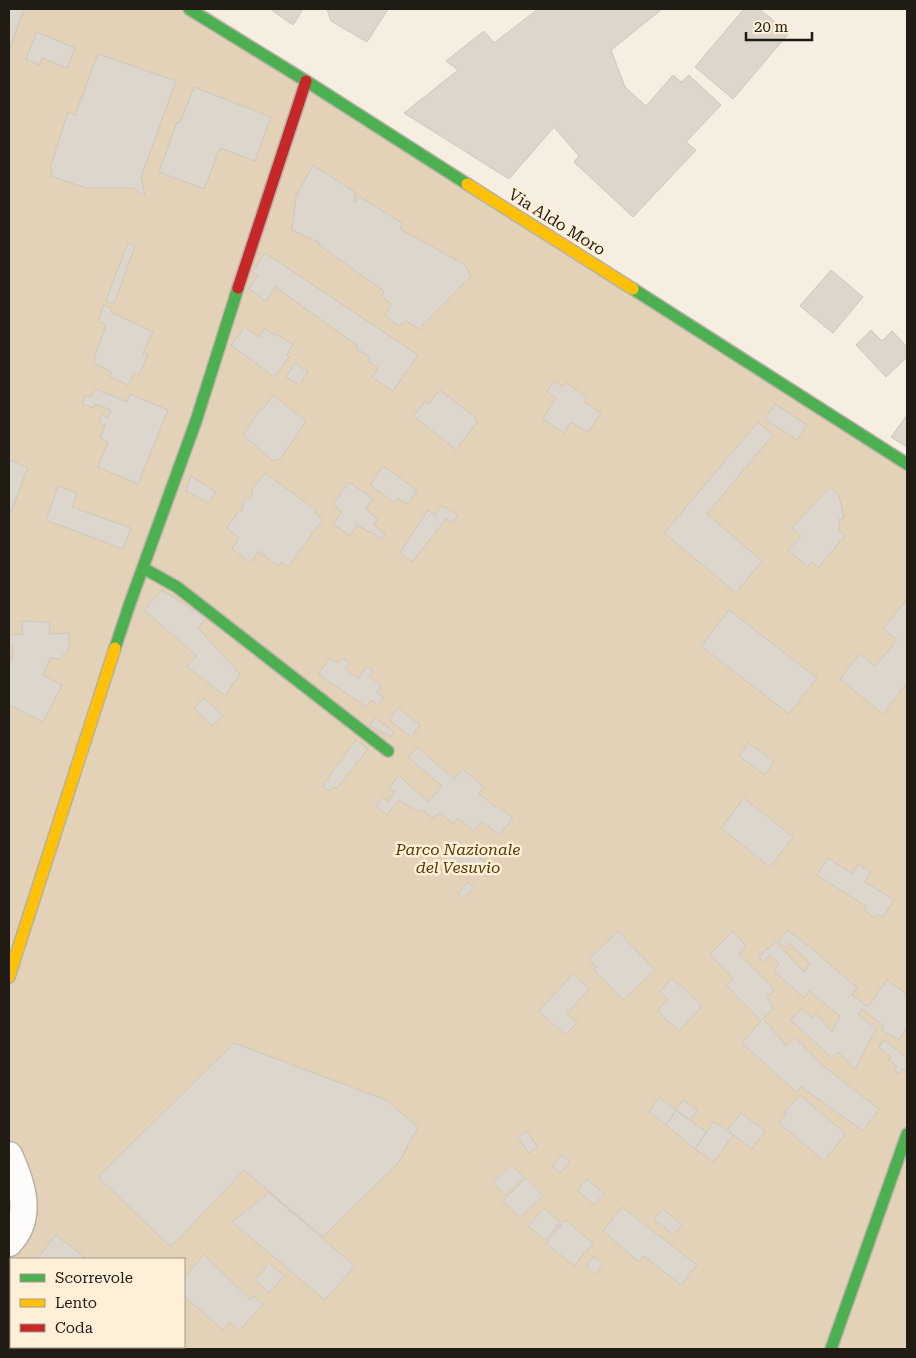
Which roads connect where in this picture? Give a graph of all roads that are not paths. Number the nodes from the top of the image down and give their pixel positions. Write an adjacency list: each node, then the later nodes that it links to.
1 (189, 9): 2 (street, Via Aldo Moro)
2 (306, 81): 3 (street, Via Aldo Moro); 4 (street)
3 (907, 464)
4 (143, 568): 5 (street); 6 (street)
5 (388, 751)
6 (9, 977)
7 (907, 1134): 10 (street)
8 (9, 1154): 9 (street)
9 (9, 1242)
10 (831, 1349)

